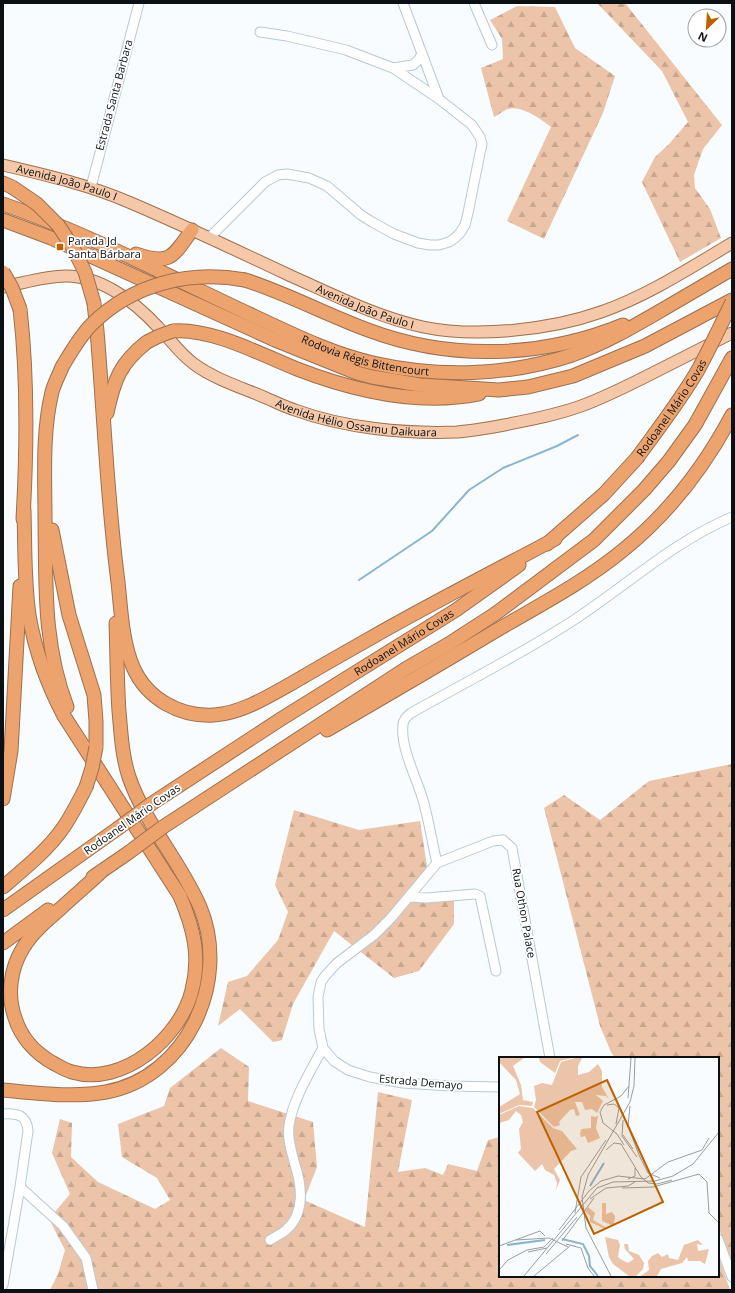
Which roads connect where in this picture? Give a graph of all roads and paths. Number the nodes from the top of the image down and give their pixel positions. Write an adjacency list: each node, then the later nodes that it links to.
1 (139, 3): 11 (street, Estrada Santa Barbara)
2 (403, 3): 6 (street)
3 (474, 3): 5 (street)
4 (260, 32): 7 (street)
5 (492, 45)
6 (422, 54): 7 (street); 8 (street)
7 (393, 68): 8 (street)
8 (440, 99): 16 (street)
9 (3, 165): 11 (main road, Avenida João Paulo I)
10 (7, 185): 27 (highway, bridge)
11 (91, 187): 15 (main road, Avenida João Paulo I)
12 (3, 204): 14 (highway, Rodovia Régis Bittencourt)
13 (3, 220): 25 (highway, Rodovia Régis Bittencourt)
14 (68, 230): 15 (highway); 22 (highway, Rodovia Régis Bittencourt)
15 (192, 230): 16 (main road, Avenida João Paulo I)
16 (209, 238): 17 (main road, Avenida João Paulo I)
17 (732, 243)
18 (732, 269): 22 (highway, Rodovia Régis Bittencourt)
19 (3, 272): 29 (highway, bridge)
20 (3, 286): 23 (main road, Avenida Hélio Ossamu Daikuara)
21 (732, 301): 25 (highway, Rodovia Régis Bittencourt); 31 (highway, Rodoanel Mário Covas, bridge)
22 (669, 306): 28 (highway, bridge)
23 (732, 333)
24 (732, 358): 34 (highway, Rodoanel Mário Covas)
25 (498, 390): 27 (highway, bridge)
26 (732, 415): 34 (highway)
27 (104, 428): 32 (highway)
28 (45, 495): 33 (highway); 33 (highway)
29 (24, 510): 33 (highway); 35 (highway)
30 (732, 517): 36 (street)
31 (555, 539): 32 (highway); 40 (highway, Rodoanel Mário Covas, bridge)
32 (113, 548): 46 (highway)
33 (91, 747): 37 (highway); 38 (highway, bridge)
34 (250, 771): 37 (highway, Rodoanel Mário Covas, bridge)
35 (3, 798)
36 (438, 863): 39 (street); 44 (street, Rua Othon Palace)
37 (100, 873): 41 (highway, Rodoanel Mário Covas)
38 (3, 887)
39 (410, 897): 42 (street); 43 (street)
40 (3, 910)
41 (3, 943)
42 (496, 970)
43 (322, 1048): 45 (street, Estrada Demayo); 49 (street)
44 (550, 1057)
45 (499, 1087)
46 (3, 1090)
47 (3, 1114): 48 (street)
48 (20, 1187): 52 (street); 53 (street)
49 (270, 1240)
50 (719, 1242): 51 (street)
51 (732, 1278)
52 (3, 1285)
53 (93, 1290)

